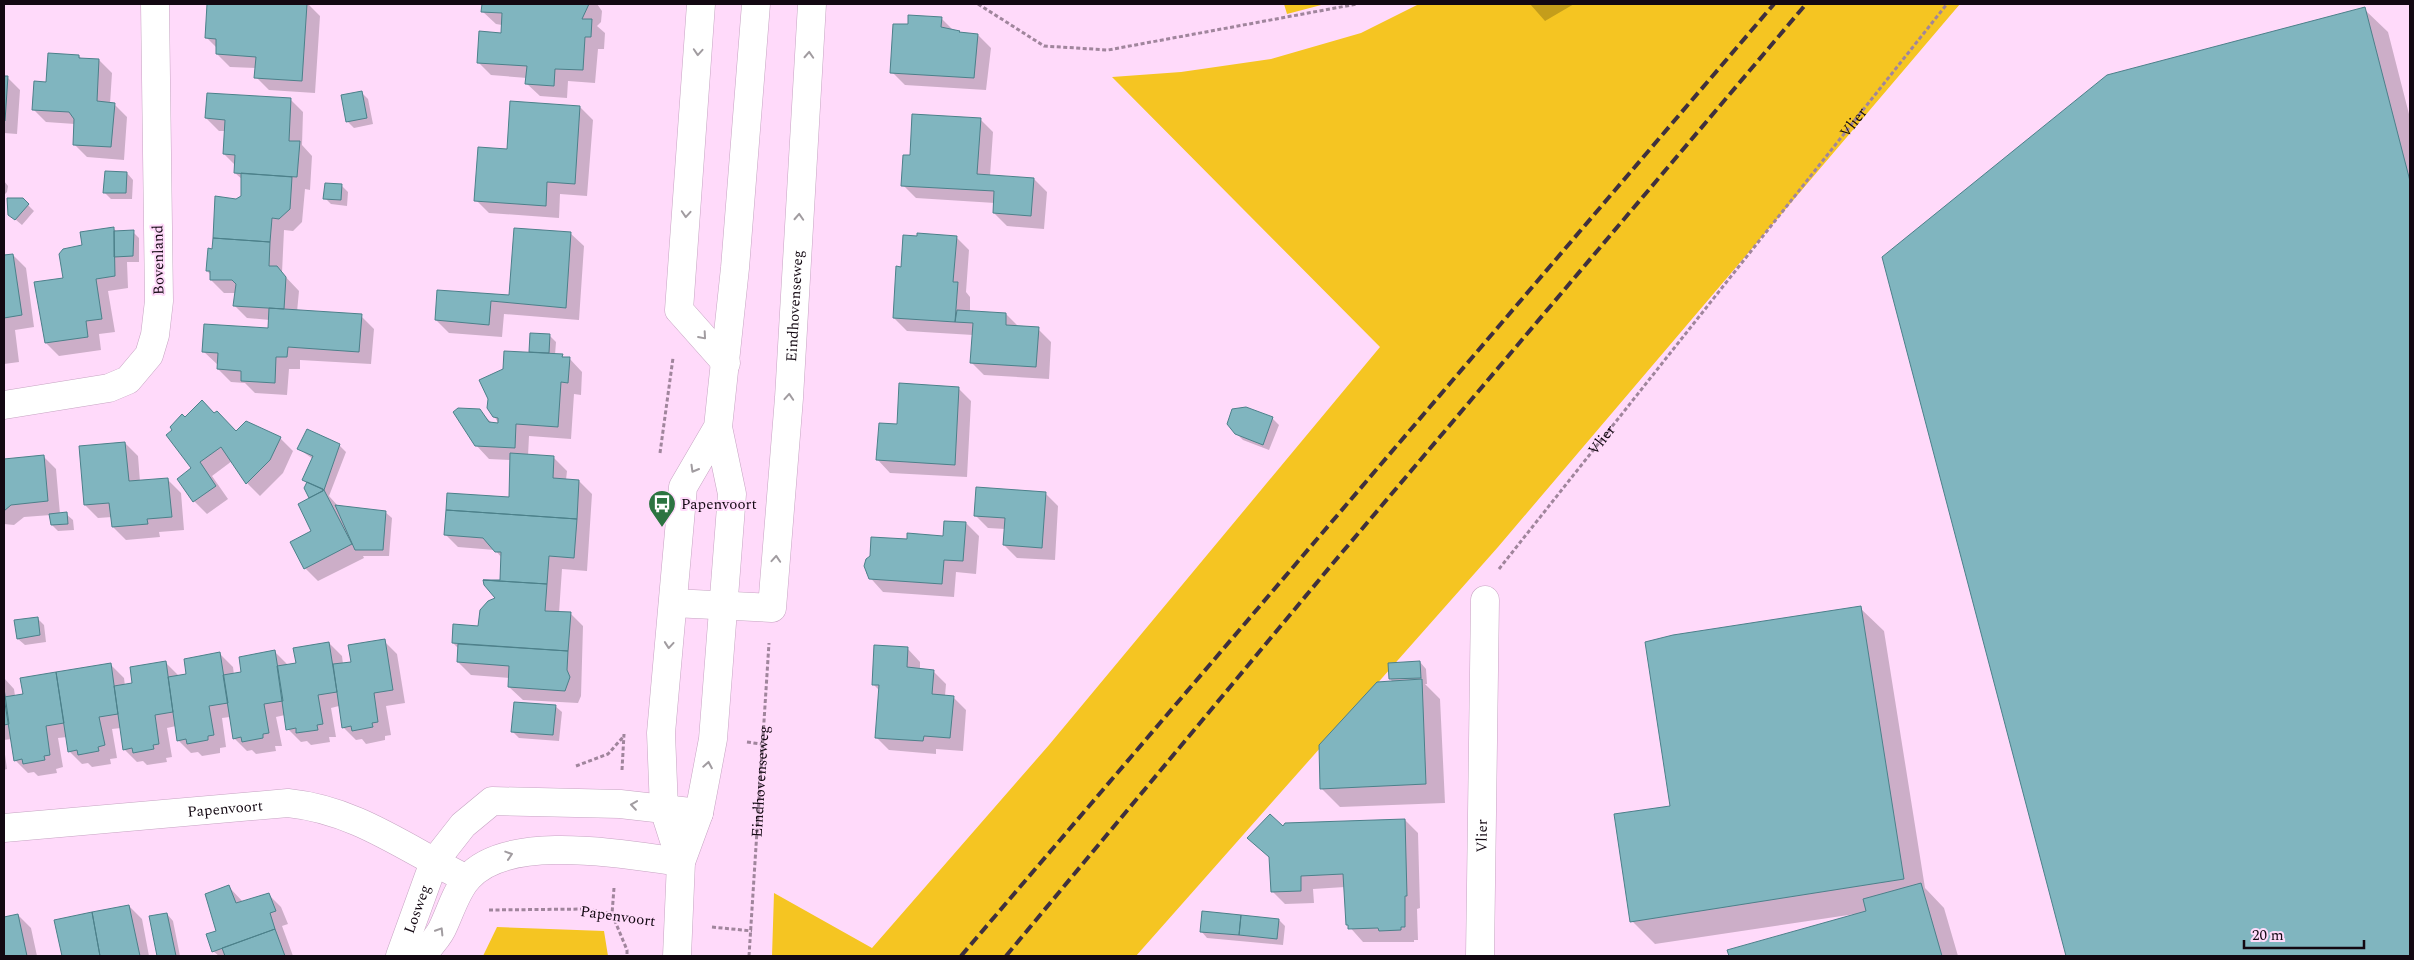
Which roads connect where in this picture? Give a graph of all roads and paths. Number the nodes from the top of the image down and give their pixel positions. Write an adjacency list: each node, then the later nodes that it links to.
1 (155, 4): 9 (street, Bovenland)
2 (701, 4): 8 (street, one-way to 8)
3 (756, 4): 8 (street)
4 (812, 4): 14 (street, Eindhovenseweg, one-way to 4)
5 (978, 4): 6 (path)
6 (1358, 4)
7 (1947, 4): 11 (path, Vlier)
8 (726, 363): 10 (street)
9 (4, 405)
10 (718, 427): 12 (street, one-way to 12); 13 (street)
11 (1485, 600): 32 (street, Vlier)
12 (672, 603): 13 (street); 15 (street, one-way to 15)
13 (724, 606): 14 (street); 16 (street)
14 (772, 608): 17 (path, Eindhovenseweg)
15 (661, 733): 18 (path); 19 (street)
16 (713, 739): 17 (path); 20 (street, one-way to 16)
17 (761, 744): 27 (path, Eindhovenseweg)
18 (568, 768)
19 (664, 809): 20 (street); 22 (street, one-way to 22); 23 (street)
20 (700, 813): 23 (street)
21 (4, 828): 22 (street, Papenvoort)
22 (434, 862): 24 (street, Papenvoort); 28 (street, Losweg)
23 (681, 862): 24 (street, one-way to 23); 26 (street)
24 (467, 879): 25 (street, Losweg)
25 (454, 904): 26 (path, Papenvoort); 29 (street, Losweg, one-way to 25)
26 (677, 924): 27 (path, Papenvoort); 30 (street)
27 (752, 932): 31 (path, Eindhovenseweg)
28 (400, 956)
29 (421, 956)
30 (677, 956)
31 (749, 956)
32 (1480, 956)

